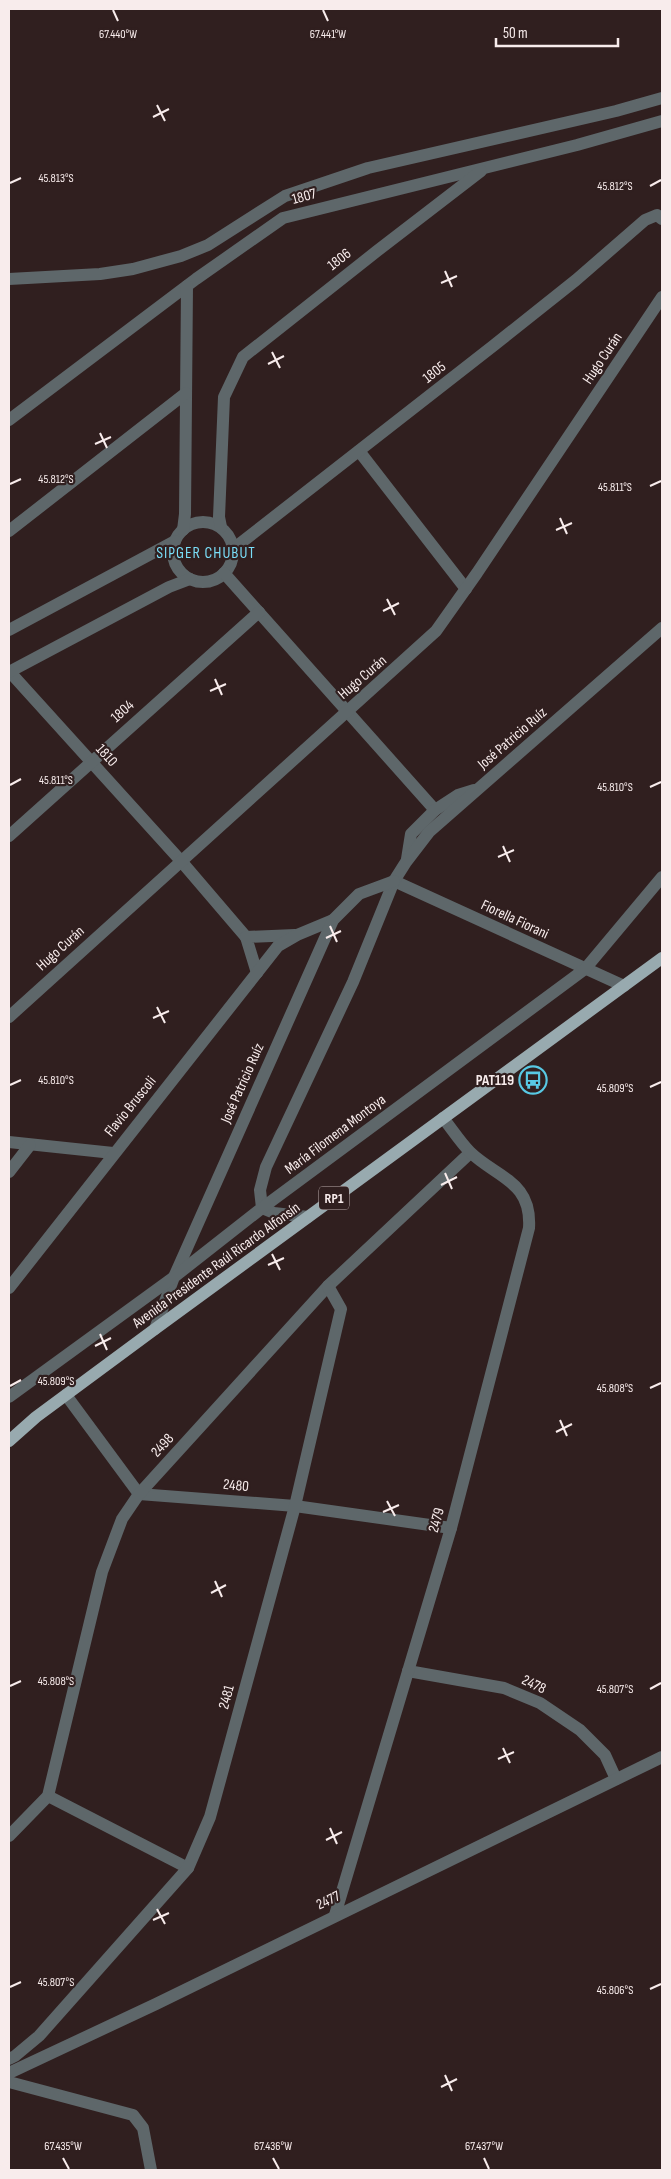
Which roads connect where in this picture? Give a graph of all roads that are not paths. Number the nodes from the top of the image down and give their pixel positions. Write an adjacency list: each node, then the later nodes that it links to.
1 (662, 98): 5 (street)
2 (662, 121): 3 (street, 1807)
3 (486, 168): 6 (street, 1807); 11 (street, 1806)
4 (657, 217): 10 (street, 1805)
5 (9, 279)
6 (187, 286): 8 (street); 9 (street, 1807)
7 (662, 297): 17 (street, Hugo Curán)
8 (186, 393): 12 (street); 13 (street)
9 (9, 420)
10 (359, 451): 14 (street, 1805); 17 (street)
11 (220, 527): 13 (street); 14 (street)
12 (9, 531)
13 (179, 536): 16 (street); 20 (street)
14 (233, 549): 15 (street)
15 (224, 573): 16 (street); 18 (street)
16 (190, 578): 21 (street)
17 (466, 589): 22 (street, Hugo Curán)
18 (259, 612): 22 (street); 23 (street, 1804)
19 (662, 628): 24 (street, José Patricio Ruíz)
20 (9, 630)
21 (9, 672): 23 (street, 1810)
22 (347, 711): 25 (street); 27 (street, Hugo Curán)
23 (90, 761): 26 (street, 1804); 27 (street, 1810)
24 (478, 789): 25 (street); 28 (street, José Patricio Ruíz)
25 (435, 810): 28 (street)
26 (9, 836)
27 (181, 861): 33 (street, 1810); 38 (street, Hugo Curán)
28 (406, 862): 30 (street, José Patricio Ruíz)
29 (662, 877): 35 (street, María Filomena Montoya)
30 (394, 881): 31 (street, José Patricio Ruíz); 35 (street, Fiorella Fiorani); 45 (street, José Patricio Ruíz)
31 (333, 920): 32 (street); 47 (street, José Patricio Ruíz)
32 (297, 935): 33 (street); 36 (street, Flavio Bruscoli)
33 (246, 937): 36 (street)
34 (662, 958): 37 (main road, Avenida Presidente Raúl Ricardo Alfonsín / RP1)
35 (585, 969): 37 (street, Fiorella Fiorani); 45 (street, María Filomena Montoya)
36 (257, 973): 42 (street, Flavio Bruscoli)
37 (624, 986): 39 (main road, Avenida Presidente Raúl Ricardo Alfonsín / RP1)
38 (9, 1017)
39 (443, 1118): 43 (street, 2479); 46 (main road, Avenida Presidente Raúl Ricardo Alfonsín / RP1)
40 (9, 1142): 41 (street)
41 (30, 1145): 42 (street); 44 (street)
42 (113, 1153): 49 (street, Flavio Bruscoli)
43 (470, 1153): 48 (street, 2498); 56 (street, 2479)
44 (9, 1172)
45 (262, 1208): 46 (street); 47 (street, María Filomena Montoya)
46 (308, 1217): 50 (main road, Avenida Presidente Raúl Ricardo Alfonsín / RP1)
47 (174, 1277): 50 (street, José Patricio Ruíz); 52 (street, María Filomena Montoya)
48 (328, 1286): 54 (street, 2498); 55 (street, 2481)
49 (9, 1288)
50 (155, 1329): 51 (main road, Avenida Presidente Raúl Ricardo Alfonsín / RP1)
51 (66, 1395): 53 (main road, Avenida Presidente Raúl Ricardo Alfonsín / RP1); 54 (street)
52 (9, 1397)
53 (9, 1441)
54 (139, 1494): 55 (street, 2480); 60 (street, 2498)
55 (296, 1506): 56 (street, 2480); 62 (street, 2481)
56 (451, 1528): 57 (street, 2479)
57 (408, 1671): 59 (street, 2478); 63 (street, 2479)
58 (662, 1757): 59 (street, 2477)
59 (616, 1779): 63 (street, 2477)
60 (48, 1796): 61 (street); 62 (street)
61 (9, 1836)
62 (188, 1868): 64 (street, 2481)
63 (335, 1915): 65 (street, 2477)
64 (12, 2058)
65 (9, 2073)
66 (9, 2082): 67 (street)
67 (151, 2170)

